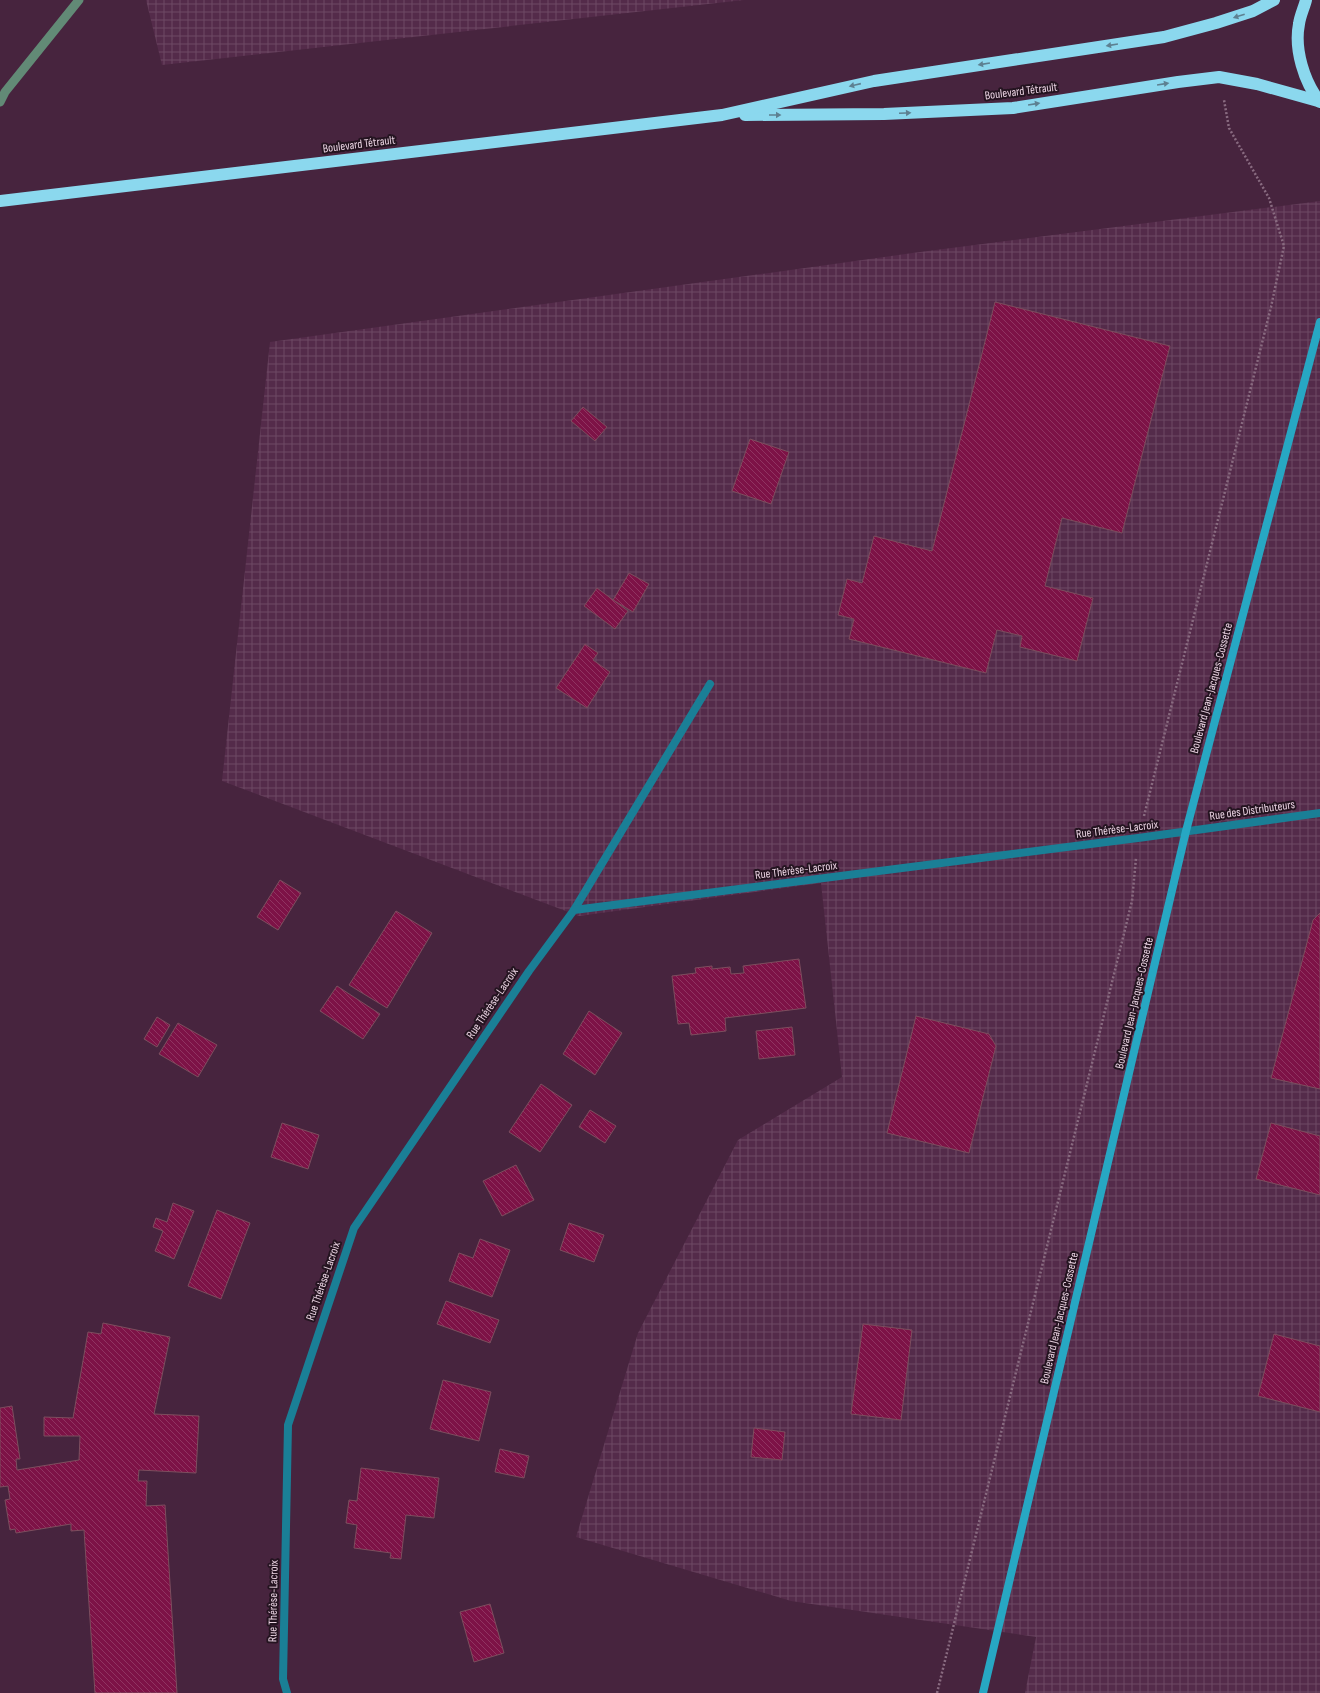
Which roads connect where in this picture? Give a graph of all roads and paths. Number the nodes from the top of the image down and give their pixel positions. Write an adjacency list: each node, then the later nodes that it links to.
1 (1274, 0): 4 (highway, Boulevard Tétrault, one-way to 4)
2 (1306, 0): 3 (highway)
3 (1319, 102): 4 (highway, Boulevard Tétrault, one-way to 3)
4 (722, 115): 5 (highway, Boulevard Tétrault)
5 (0, 201)
6 (1320, 322): 9 (main road, Boulevard Jean-Jacques-Cossette)
7 (710, 684): 10 (street)
8 (1320, 812): 9 (street, Rue des Distributeurs)
9 (1186, 831): 10 (street, Rue Thérèse-Lacroix); 12 (main road, Boulevard Jean-Jacques-Cossette)
10 (574, 910): 11 (street, Rue Thérèse-Lacroix)
11 (287, 1693)
12 (983, 1693)

